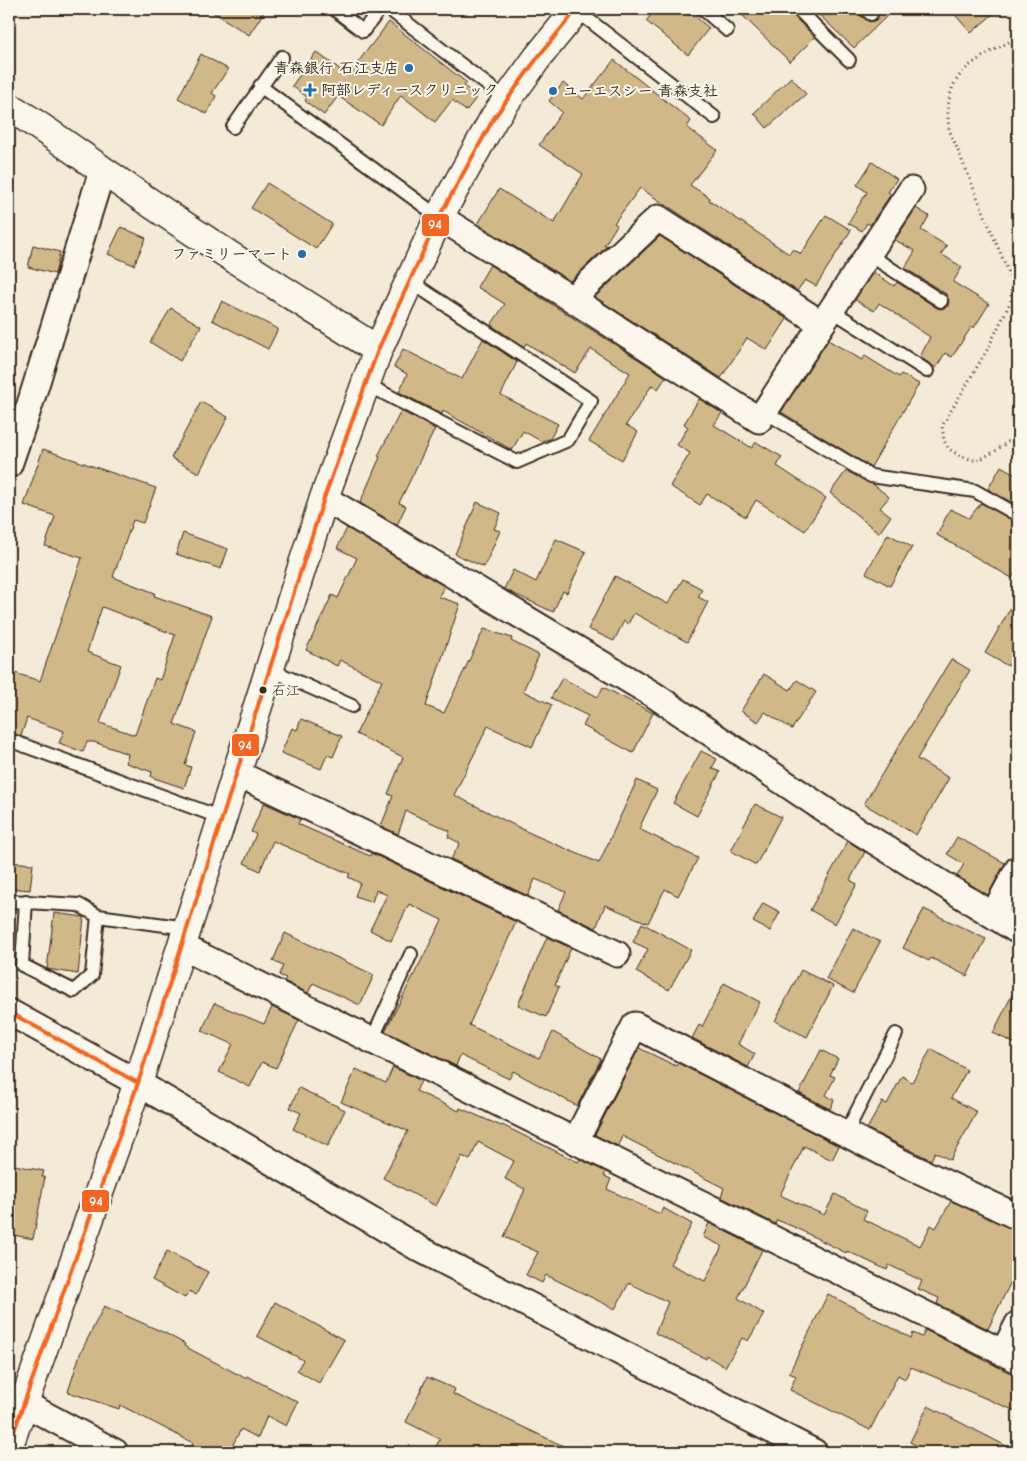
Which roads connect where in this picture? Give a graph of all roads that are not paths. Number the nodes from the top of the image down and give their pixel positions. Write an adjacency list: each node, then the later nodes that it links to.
1 (334, 9): 2 (lane)
2 (380, 9)
3 (388, 9): 11 (lane)
4 (576, 9): 11 (main road); 13 (lane)
5 (703, 9): 7 (lane)
6 (798, 9): 9 (lane)
7 (727, 30)
8 (282, 57): 10 (lane)
9 (849, 60)
10 (260, 86): 14 (lane); 17 (lane)
11 (507, 100): 17 (main road)
12 (9, 107): 15 (main road)
13 (714, 116)
14 (233, 127)
15 (102, 171): 23 (main road); 27 (street)
16 (911, 190): 18 (street)
17 (439, 217): 19 (main road); 20 (street)
18 (868, 254): 21 (lane); 22 (street)
19 (408, 280): 23 (main road); 25 (lane)
20 (572, 299): 22 (street); 26 (street)
21 (941, 301)
22 (827, 317): 24 (lane); 26 (street)
23 (378, 350): 25 (main road)
24 (927, 371)
25 (366, 384): 28 (main road)
26 (765, 412): 29 (lane)
27 (9, 465)
28 (324, 498): 30 (main road); 38 (street)
29 (1018, 515)
30 (269, 669): 31 (lane); 33 (main road)
31 (352, 706)
32 (9, 740): 34 (lane)
33 (236, 773): 34 (main road); 43 (street)
34 (222, 818): 41 (main road)
35 (1018, 869): 38 (street)
36 (9, 900): 37 (lane)
37 (26, 902): 39 (lane); 39 (lane)
38 (993, 915): 40 (street)
39 (98, 916): 41 (lane)
40 (1018, 931)
41 (184, 937): 46 (street); 47 (main road)
42 (410, 954): 46 (lane)
43 (617, 954)
44 (9, 1012): 47 (street)
45 (896, 1034): 48 (lane)
46 (372, 1040): 49 (street)
47 (138, 1084): 53 (main road); 56 (street)
48 (846, 1133): 49 (street); 50 (street)
49 (576, 1140): 52 (street)
50 (1018, 1216)
51 (1018, 1324): 52 (street)
52 (1011, 1356)
53 (24, 1404): 54 (main road); 55 (street)
54 (9, 1445)
55 (115, 1452)
56 (814, 1452)

